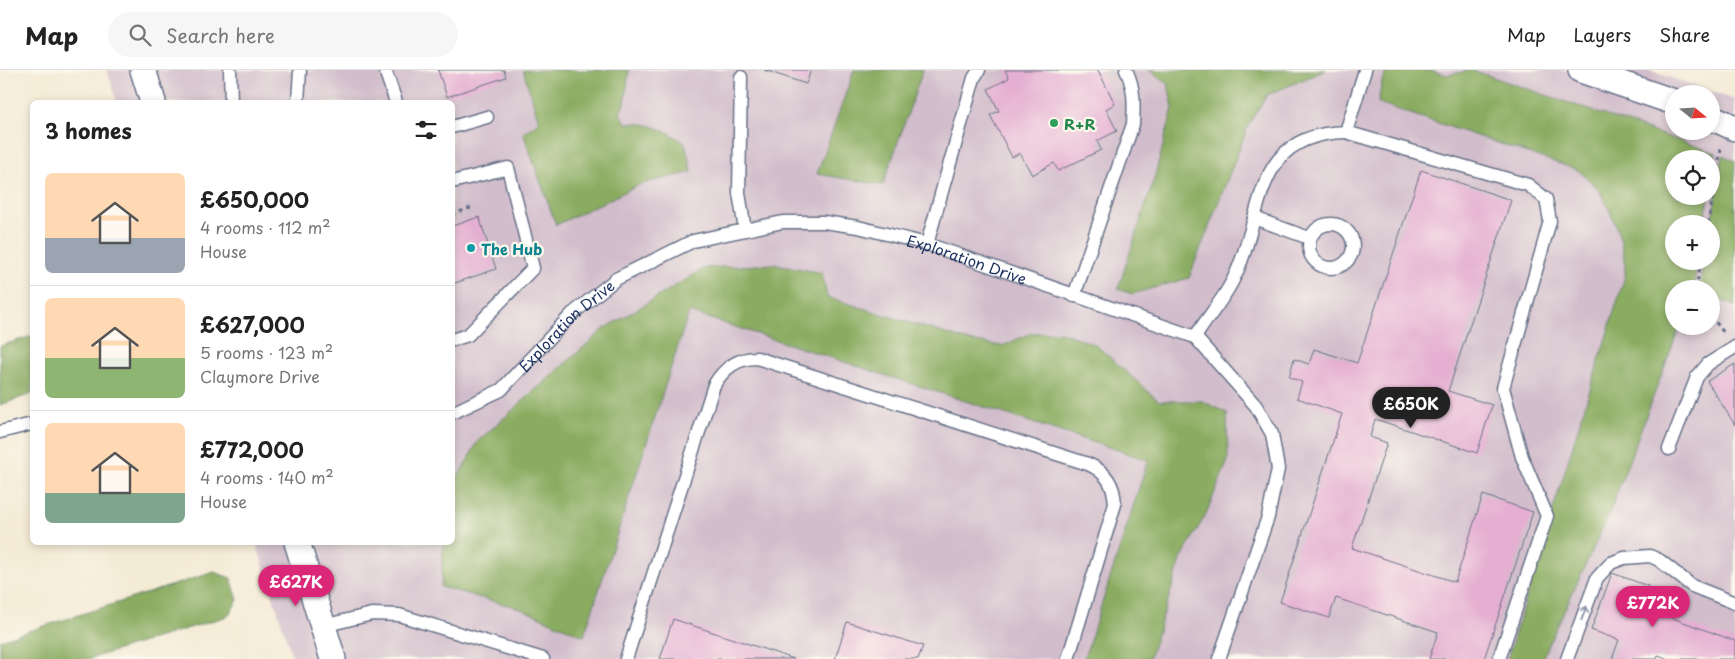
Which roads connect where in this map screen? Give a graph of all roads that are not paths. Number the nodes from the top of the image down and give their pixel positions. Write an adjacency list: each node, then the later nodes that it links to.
1 (143, 70): 11 (street)
2 (230, 70): 12 (lane)
3 (300, 70): 13 (lane)
4 (385, 70): 14 (lane)
5 (979, 70): 22 (lane)
6 (1126, 70): 23 (lane)
7 (1365, 70): 17 (lane)
8 (1581, 70): 10 (street)
9 (741, 77): 20 (lane)
10 (1665, 99)
11 (152, 100)
12 (231, 100)
13 (298, 100)
14 (395, 100)
15 (487, 117): 16 (lane)
16 (455, 126)
17 (1346, 132): 19 (lane); 39 (lane)
18 (455, 181): 25 (lane)
19 (1254, 218): 21 (lane); 24 (lane)
20 (745, 230): 22 (lane, Exploration Drive); 27 (lane, Exploration Drive)
21 (1309, 238)
22 (927, 244): 23 (lane, Exploration Drive)
23 (1074, 296): 24 (lane, Exploration Drive)
24 (1195, 337): 38 (lane)
25 (455, 339)
26 (1735, 347): 30 (lane)
27 (455, 411)
28 (30, 424): 29 (lane)
29 (0, 432)
30 (1669, 449)
31 (298, 545): 33 (street)
32 (1735, 603): 40 (lane, one-way to 32)
33 (323, 626): 34 (street); 35 (lane)
34 (333, 659)
35 (543, 659)
36 (626, 659): 37 (lane)
37 (1068, 659)
38 (1219, 659)
39 (1499, 659)
40 (1567, 659)

